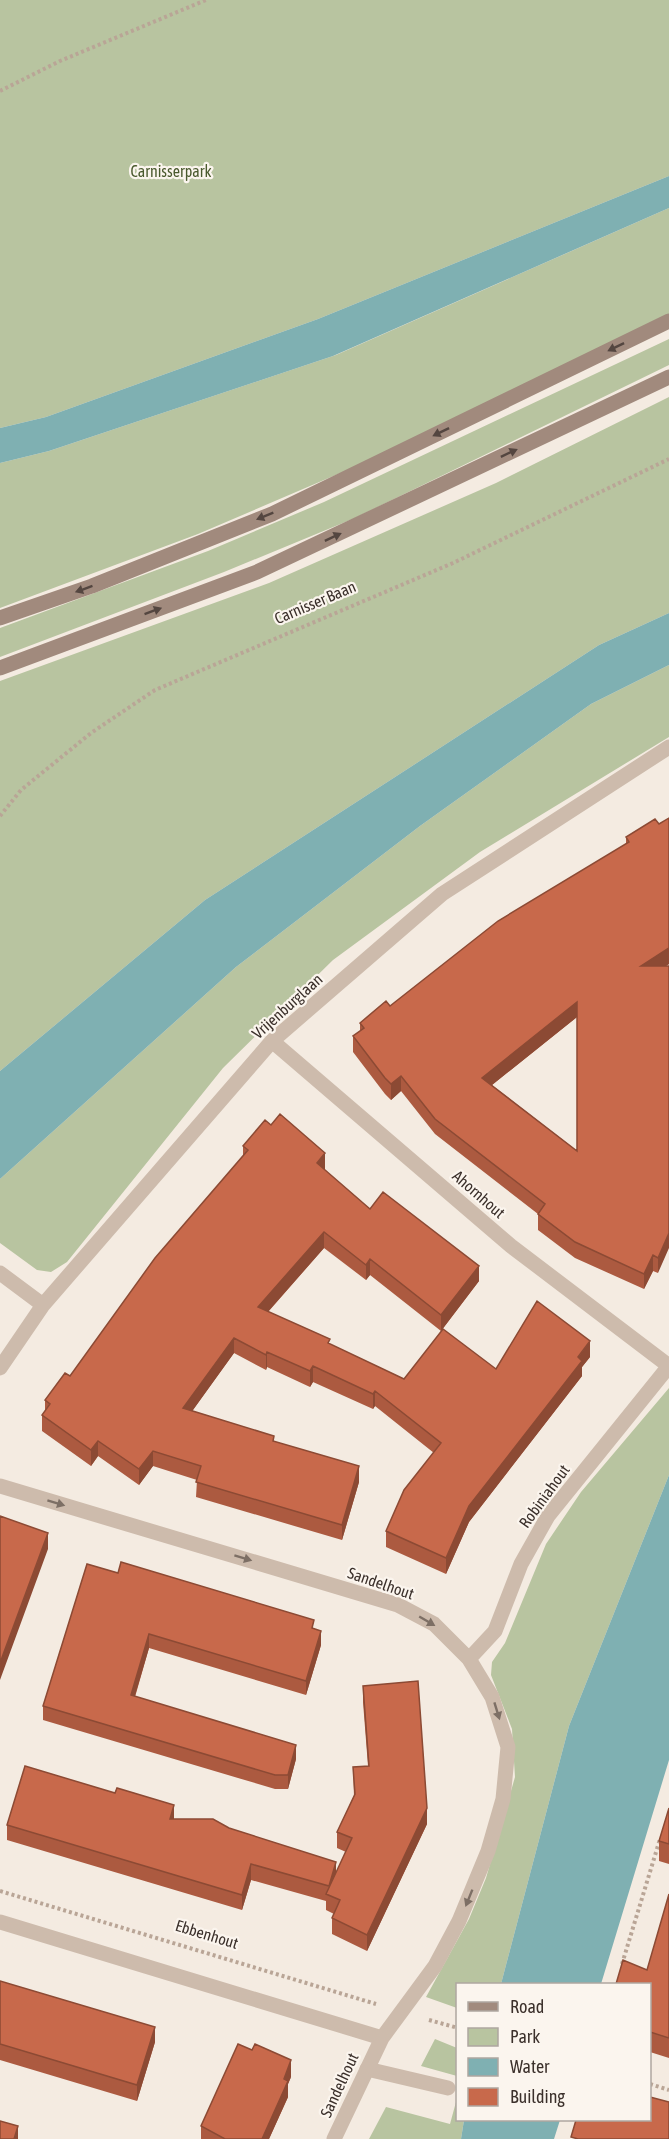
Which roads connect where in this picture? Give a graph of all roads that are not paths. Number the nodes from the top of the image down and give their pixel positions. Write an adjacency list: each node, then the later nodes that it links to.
1 (669, 321): 3 (main road, one-way to 3)
2 (669, 377): 4 (main road, one-way to 2)
3 (0, 618)
4 (0, 669)
5 (669, 747): 6 (street, Vrijenburglaan)
6 (272, 1041): 8 (street, Vrijenburglaan); 9 (street, Ahornhout)
7 (0, 1273): 8 (street)
8 (43, 1305): 10 (street, Vrijenburglaan)
9 (669, 1366): 12 (street, Robiniahout)
10 (0, 1368)
11 (0, 1486): 12 (street, Sandelhout, one-way to 12)
12 (469, 1659): 14 (street, Sandelhout, one-way to 14)
13 (0, 1922): 14 (street)
14 (382, 2038): 15 (street, Sandelhout)
15 (367, 2069): 16 (street); 17 (street, Sandelhout)
16 (448, 2088)
17 (334, 2139)

